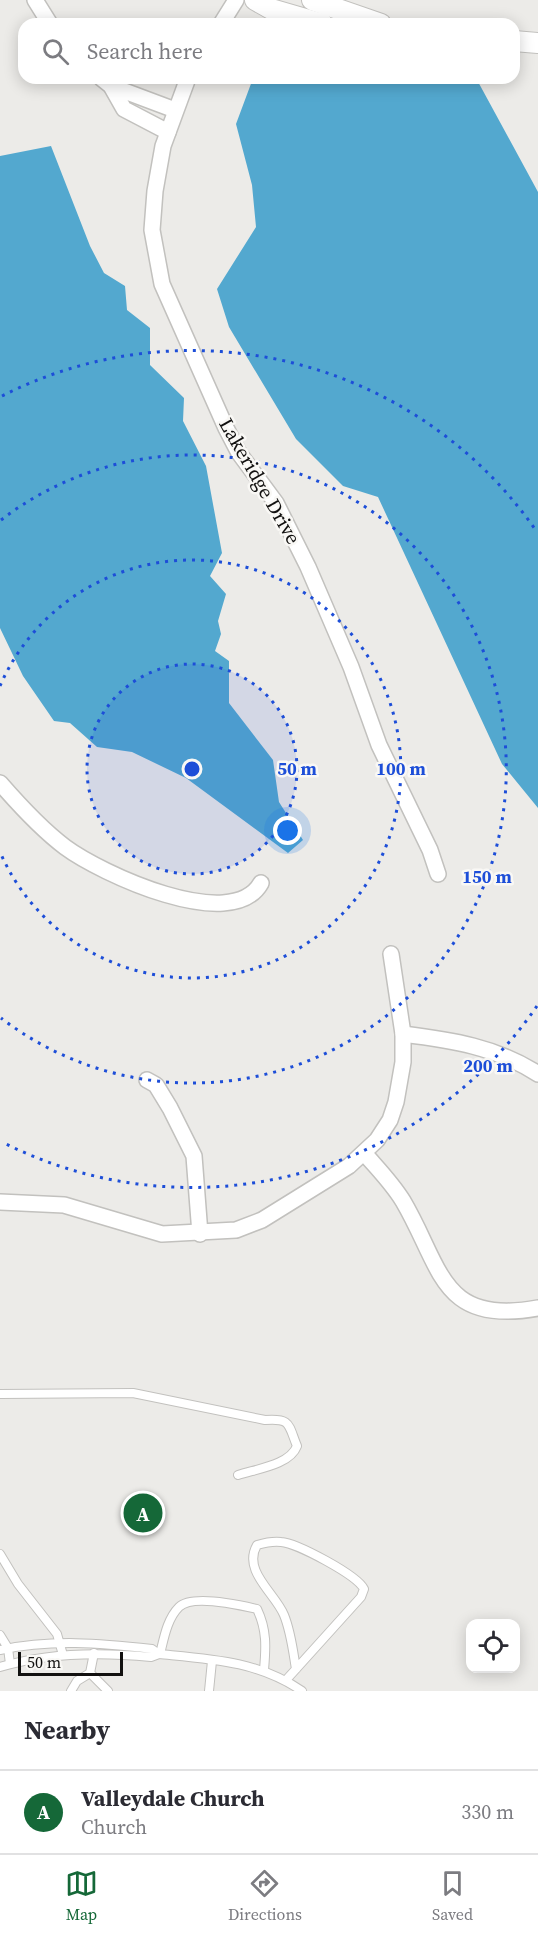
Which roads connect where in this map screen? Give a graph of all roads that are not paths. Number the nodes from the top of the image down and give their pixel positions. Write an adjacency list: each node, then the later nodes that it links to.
1 (35, 0): 5 (street)
2 (236, 0): 6 (street)
3 (255, 0): 7 (street)
4 (312, 0): 8 (street)
5 (46, 18)
6 (224, 18)
7 (302, 18)
8 (364, 18)
9 (520, 42): 10 (street)
10 (538, 43)
11 (107, 84): 15 (street)
12 (111, 84): 14 (street)
13 (186, 84): 14 (street, Lakeridge Drive)
14 (175, 110): 15 (street, Lakeridge Drive)
15 (168, 132): 17 (street, Lakeridge Drive)
16 (0, 783): 18 (street)
17 (438, 874)
18 (261, 883)
19 (391, 954): 20 (street)
20 (403, 1034): 21 (street); 23 (street)
21 (538, 1074)
22 (147, 1080): 25 (street)
23 (365, 1154): 25 (street); 26 (street)
24 (0, 1202): 25 (street)
25 (200, 1234)
26 (538, 1308)
27 (0, 1394): 28 (lane)
28 (238, 1475)
29 (0, 1554): 31 (lane)
30 (0, 1635): 32 (lane)
31 (60, 1642): 32 (lane); 34 (lane); 35 (lane)
32 (4, 1649): 37 (lane)
33 (94, 1653): 34 (lane); 35 (lane); 41 (lane)
34 (160, 1654): 36 (lane); 39 (lane)
35 (63, 1655): 37 (lane)
36 (212, 1661): 39 (lane); 45 (lane)
37 (10, 1664): 38 (lane)
38 (0, 1667)
39 (264, 1670): 42 (lane)
40 (296, 1670): 40 (lane); 42 (lane)
41 (90, 1673): 43 (lane); 44 (lane)
42 (286, 1680): 46 (lane)
43 (71, 1691)
44 (108, 1691)
45 (209, 1691)
46 (302, 1691)

